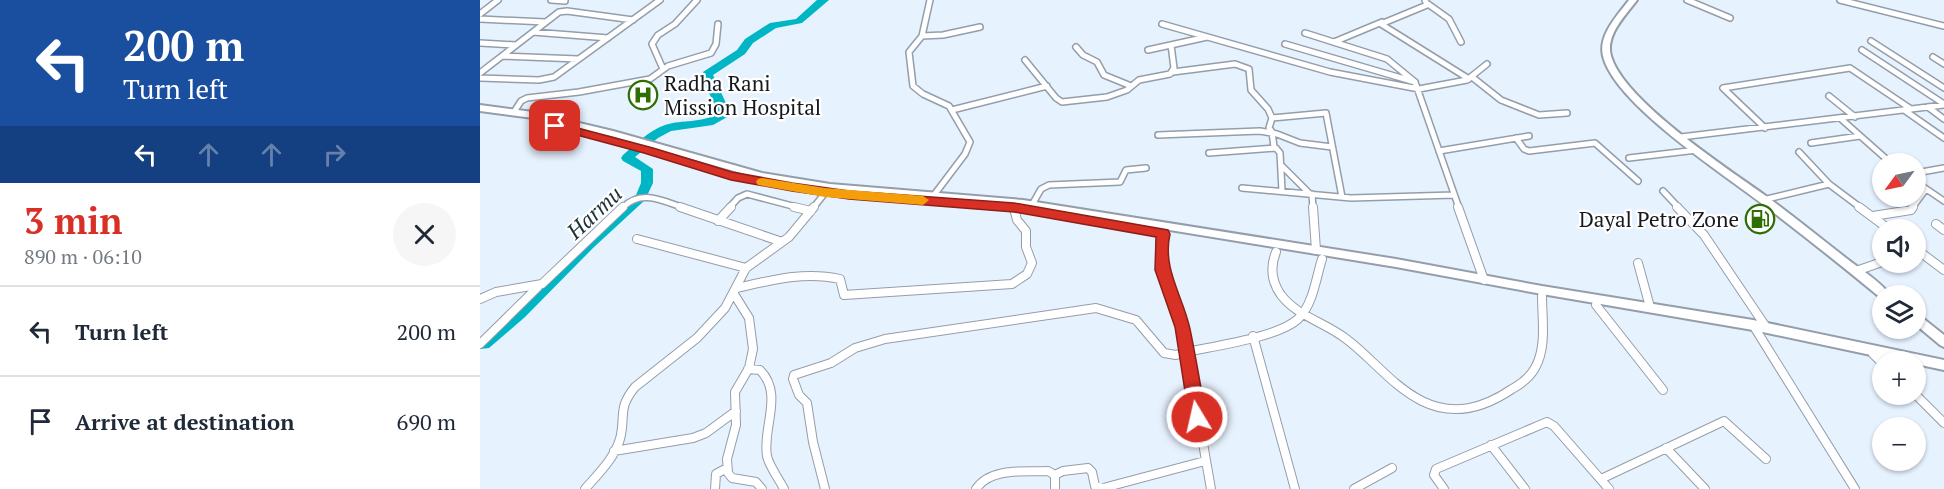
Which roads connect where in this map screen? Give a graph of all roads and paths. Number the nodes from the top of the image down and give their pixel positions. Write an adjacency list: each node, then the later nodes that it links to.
1 (498, 0): 11 (street)
2 (551, 0): 9 (street)
3 (660, 0): 14 (street)
4 (698, 0): 44 (street)
5 (930, 0): 23 (street)
6 (1633, 0): 73 (street)
7 (1687, 0): 12 (street)
8 (1840, 0): 19 (street)
9 (565, 1)
10 (1427, 2): 16 (street); 28 (street)
11 (482, 11)
12 (1730, 18)
13 (480, 19): 15 (street)
14 (633, 20): 15 (street); 25 (street)
15 (544, 22): 21 (street)
16 (1382, 22): 27 (street); 48 (street)
17 (718, 24): 44 (street)
18 (1161, 24): 24 (street)
19 (1944, 26)
20 (980, 27): 23 (street)
21 (533, 32): 25 (street); 31 (street)
22 (1305, 33): 27 (street)
23 (922, 36): 59 (street)
24 (1210, 36): 32 (street); 53 (street)
25 (608, 38): 38 (street)
26 (1871, 41): 52 (street)
27 (1334, 42): 49 (street)
28 (1461, 42)
29 (480, 43): 31 (street)
30 (1285, 44): 49 (street)
31 (516, 45): 36 (street)
32 (1171, 45): 34 (street); 45 (street)
33 (1076, 47): 51 (street)
34 (1148, 50)
35 (1862, 50): 55 (street)
36 (502, 56): 38 (street); 43 (street)
37 (1933, 57): 41 (street)
38 (578, 59): 47 (street)
39 (1025, 60): 50 (street)
40 (1487, 64): 48 (street)
41 (1944, 64)
42 (480, 66): 43 (street)
43 (488, 67): 46 (street)
44 (663, 69): 61 (street)
45 (1173, 72): 51 (street); 65 (street)
46 (480, 73)
47 (480, 78)
48 (1470, 78): 53 (street); 63 (street)
49 (1415, 82): 53 (street)
50 (1047, 86): 51 (street); 59 (street)
51 (1131, 86)
52 (1944, 88)
53 (1419, 89): 82 (street)
54 (1829, 96): 64 (street)
55 (1944, 105): 56 (street)
56 (1928, 107): 58 (street); 67 (street)
57 (480, 108): 61 (street)
58 (1911, 109): 60 (street); 68 (street)
59 (952, 110): 99 (street)
60 (1904, 110): 64 (street); 75 (street)
61 (514, 112): 76 (street)
62 (480, 113): 76 (street)
63 (1567, 113)
64 (1855, 117): 66 (street)
65 (1272, 118): 69 (street); 79 (street)
66 (1840, 118): 68 (street); 72 (street)
67 (1944, 119)
68 (1765, 128): 73 (street)
69 (1272, 132): 70 (street); 78 (street); 79 (street)
70 (1158, 135)
71 (1528, 136): 74 (street)
72 (1860, 136): 77 (street); 85 (street)
73 (1681, 137): 81 (street)
74 (1516, 138): 82 (street); 91 (street)
75 (1944, 138)
76 (633, 143): 80 (street)
77 (1811, 143)
78 (1274, 147): 84 (street); 87 (street)
79 (1332, 147): 101 (street)
80 (653, 148): 97 (street); 99 (street)
81 (1697, 150): 86 (street); 102 (street)
82 (1439, 151): 100 (street)
83 (1799, 152): 92 (street)
84 (1209, 153)
85 (1879, 153)
86 (1629, 158)
87 (1281, 165): 95 (street); 98 (street)
88 (1146, 168): 104 (street)
89 (1944, 168): 90 (street)
90 (1926, 171)
91 (1638, 181)
92 (1829, 184): 102 (street); 108 (street)
93 (1242, 188): 95 (street)
94 (1926, 189): 103 (street)
95 (1282, 191): 98 (street)
96 (1663, 191): 134 (street)
97 (825, 193): 106 (street); 107 (street)
98 (1311, 194): 101 (street); 117 (street)
99 (934, 195): 104 (street)
100 (1454, 195): 101 (street); 124 (street)
101 (1342, 197)
102 (1763, 200): 123 (street)
103 (1944, 201)
104 (1032, 205): 117 (street)
105 (1913, 207): 108 (street)
106 (1014, 208): 113 (street); 127 (street)
107 (811, 211): 110 (street); 115 (street)
108 (1873, 216): 109 (street)
109 (1877, 219)
110 (718, 220): 115 (street); 125 (street)
111 (1936, 224): 112 (street)
112 (1944, 230)
113 (1164, 234): 116 (street); 138 (street)
114 (637, 239): 121 (street)
115 (782, 242): 121 (street)
116 (1276, 252): 117 (street); 132 (street)
117 (1319, 255): 124 (street); 128 (street); 132 (street)
118 (1926, 257): 122 (street)
119 (1638, 263): 131 (street)
120 (1872, 265): 123 (street)
121 (746, 268): 127 (street)
122 (1944, 270)
123 (1856, 271): 126 (street)
124 (1484, 280): 131 (street)
125 (542, 284): 129 (street); 137 (street)
126 (1873, 285)
127 (735, 291): 142 (street); 150 (street)
128 (1542, 296): 130 (street); 132 (street)
129 (480, 299)
130 (1596, 305): 134 (street); 144 (street)
131 (1650, 308): 134 (street)
132 (1303, 312): 135 (street)
133 (1926, 327): 136 (street)
134 (1759, 328): 139 (street); 140 (street); 171 (street)
135 (1252, 336): 138 (street); 165 (street)
136 (1944, 342)
137 (480, 344)
138 (1187, 352): 152 (street); 161 (street)
139 (1872, 354)
140 (1944, 365)
141 (1926, 366): 143 (street)
142 (748, 369): 146 (street); 160 (street)
143 (1944, 371)
144 (1663, 390)
145 (1926, 405): 147 (street)
146 (736, 411): 150 (street); 153 (street)
147 (1944, 423)
148 (1491, 445): 156 (street); 167 (street); 168 (street)
149 (1666, 448): 151 (street); 156 (street); 170 (street)
150 (614, 451): 157 (street)
151 (1766, 459)
152 (1205, 461): 155 (street); 164 (street)
153 (727, 468): 158 (street); 159 (street)
154 (1392, 468): 166 (street)
155 (1055, 475): 162 (street); 163 (street)
156 (1601, 479): 169 (street)
157 (585, 489)
158 (715, 489)
159 (762, 489)
160 (784, 489)
161 (825, 489)
162 (976, 489)
163 (1055, 489)
164 (1211, 489)
165 (1296, 489)
166 (1354, 489)
167 (1444, 489)
168 (1525, 489)
169 (1609, 489)
170 (1705, 489)
171 (1855, 489)

